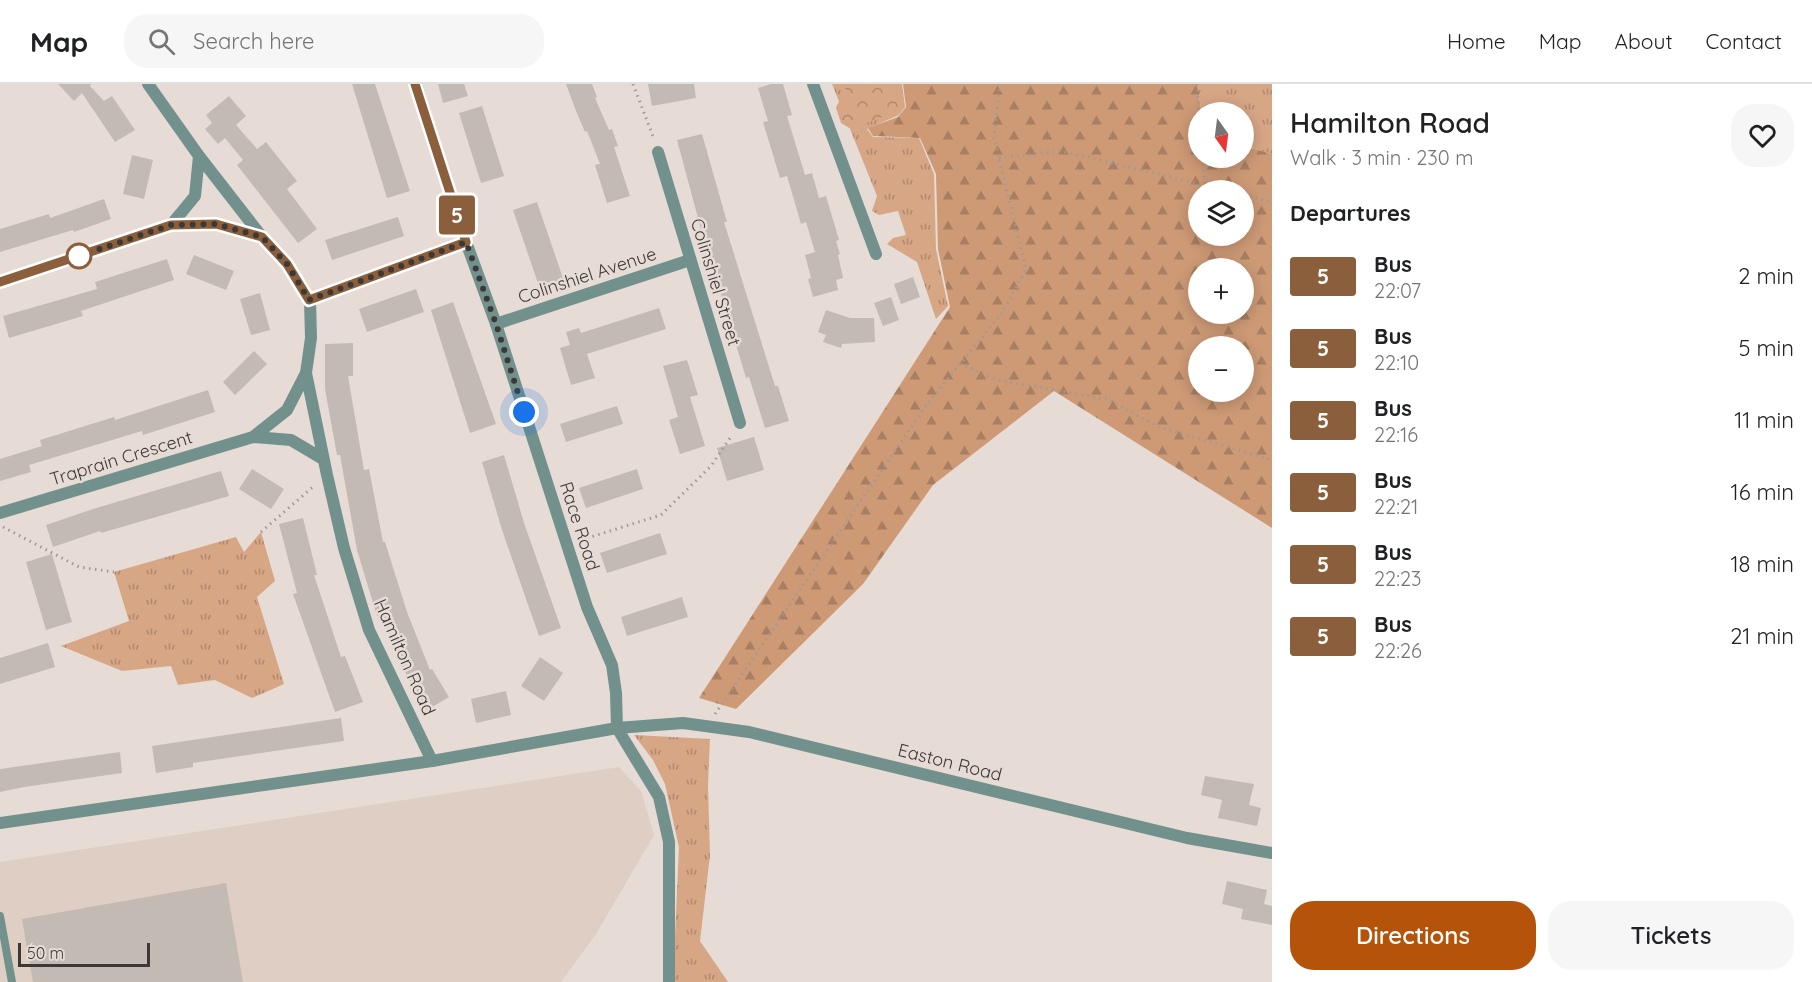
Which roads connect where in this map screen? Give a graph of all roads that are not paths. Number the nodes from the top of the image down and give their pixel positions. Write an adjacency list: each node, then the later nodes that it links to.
1 (148, 84): 5 (street, Hamilton Road)
2 (416, 84): 8 (street, Race Road)
3 (813, 84): 9 (street)
4 (658, 152): 10 (street, Colinshiel Street)
5 (199, 156): 6 (street); 7 (street, Hamilton Road)
6 (171, 225): 7 (street); 11 (street)
7 (262, 237): 12 (street, Hamilton Road)
8 (466, 242): 12 (street); 13 (street, Race Road)
9 (876, 254)
10 (690, 260): 13 (street, Colinshiel Avenue); 15 (street, Colinshiel Street)
11 (0, 282)
12 (309, 300): 14 (street, Hamilton Road)
13 (496, 324): 19 (street, Race Road)
14 (306, 374): 16 (street, Traprain Crescent); 17 (street, Hamilton Road)
15 (740, 423)
16 (253, 437): 17 (street, Traprain Crescent); 18 (street, Traprain Crescent)
17 (324, 459): 20 (street, Hamilton Road)
18 (0, 513)
19 (617, 728): 20 (street, Easton Road); 22 (street, Easton Road); 25 (street, Race Road)
20 (432, 761): 21 (street, Easton Road)
21 (0, 823)
22 (1272, 853)
23 (0, 916): 24 (lane)
24 (12, 982)
25 (669, 982)

